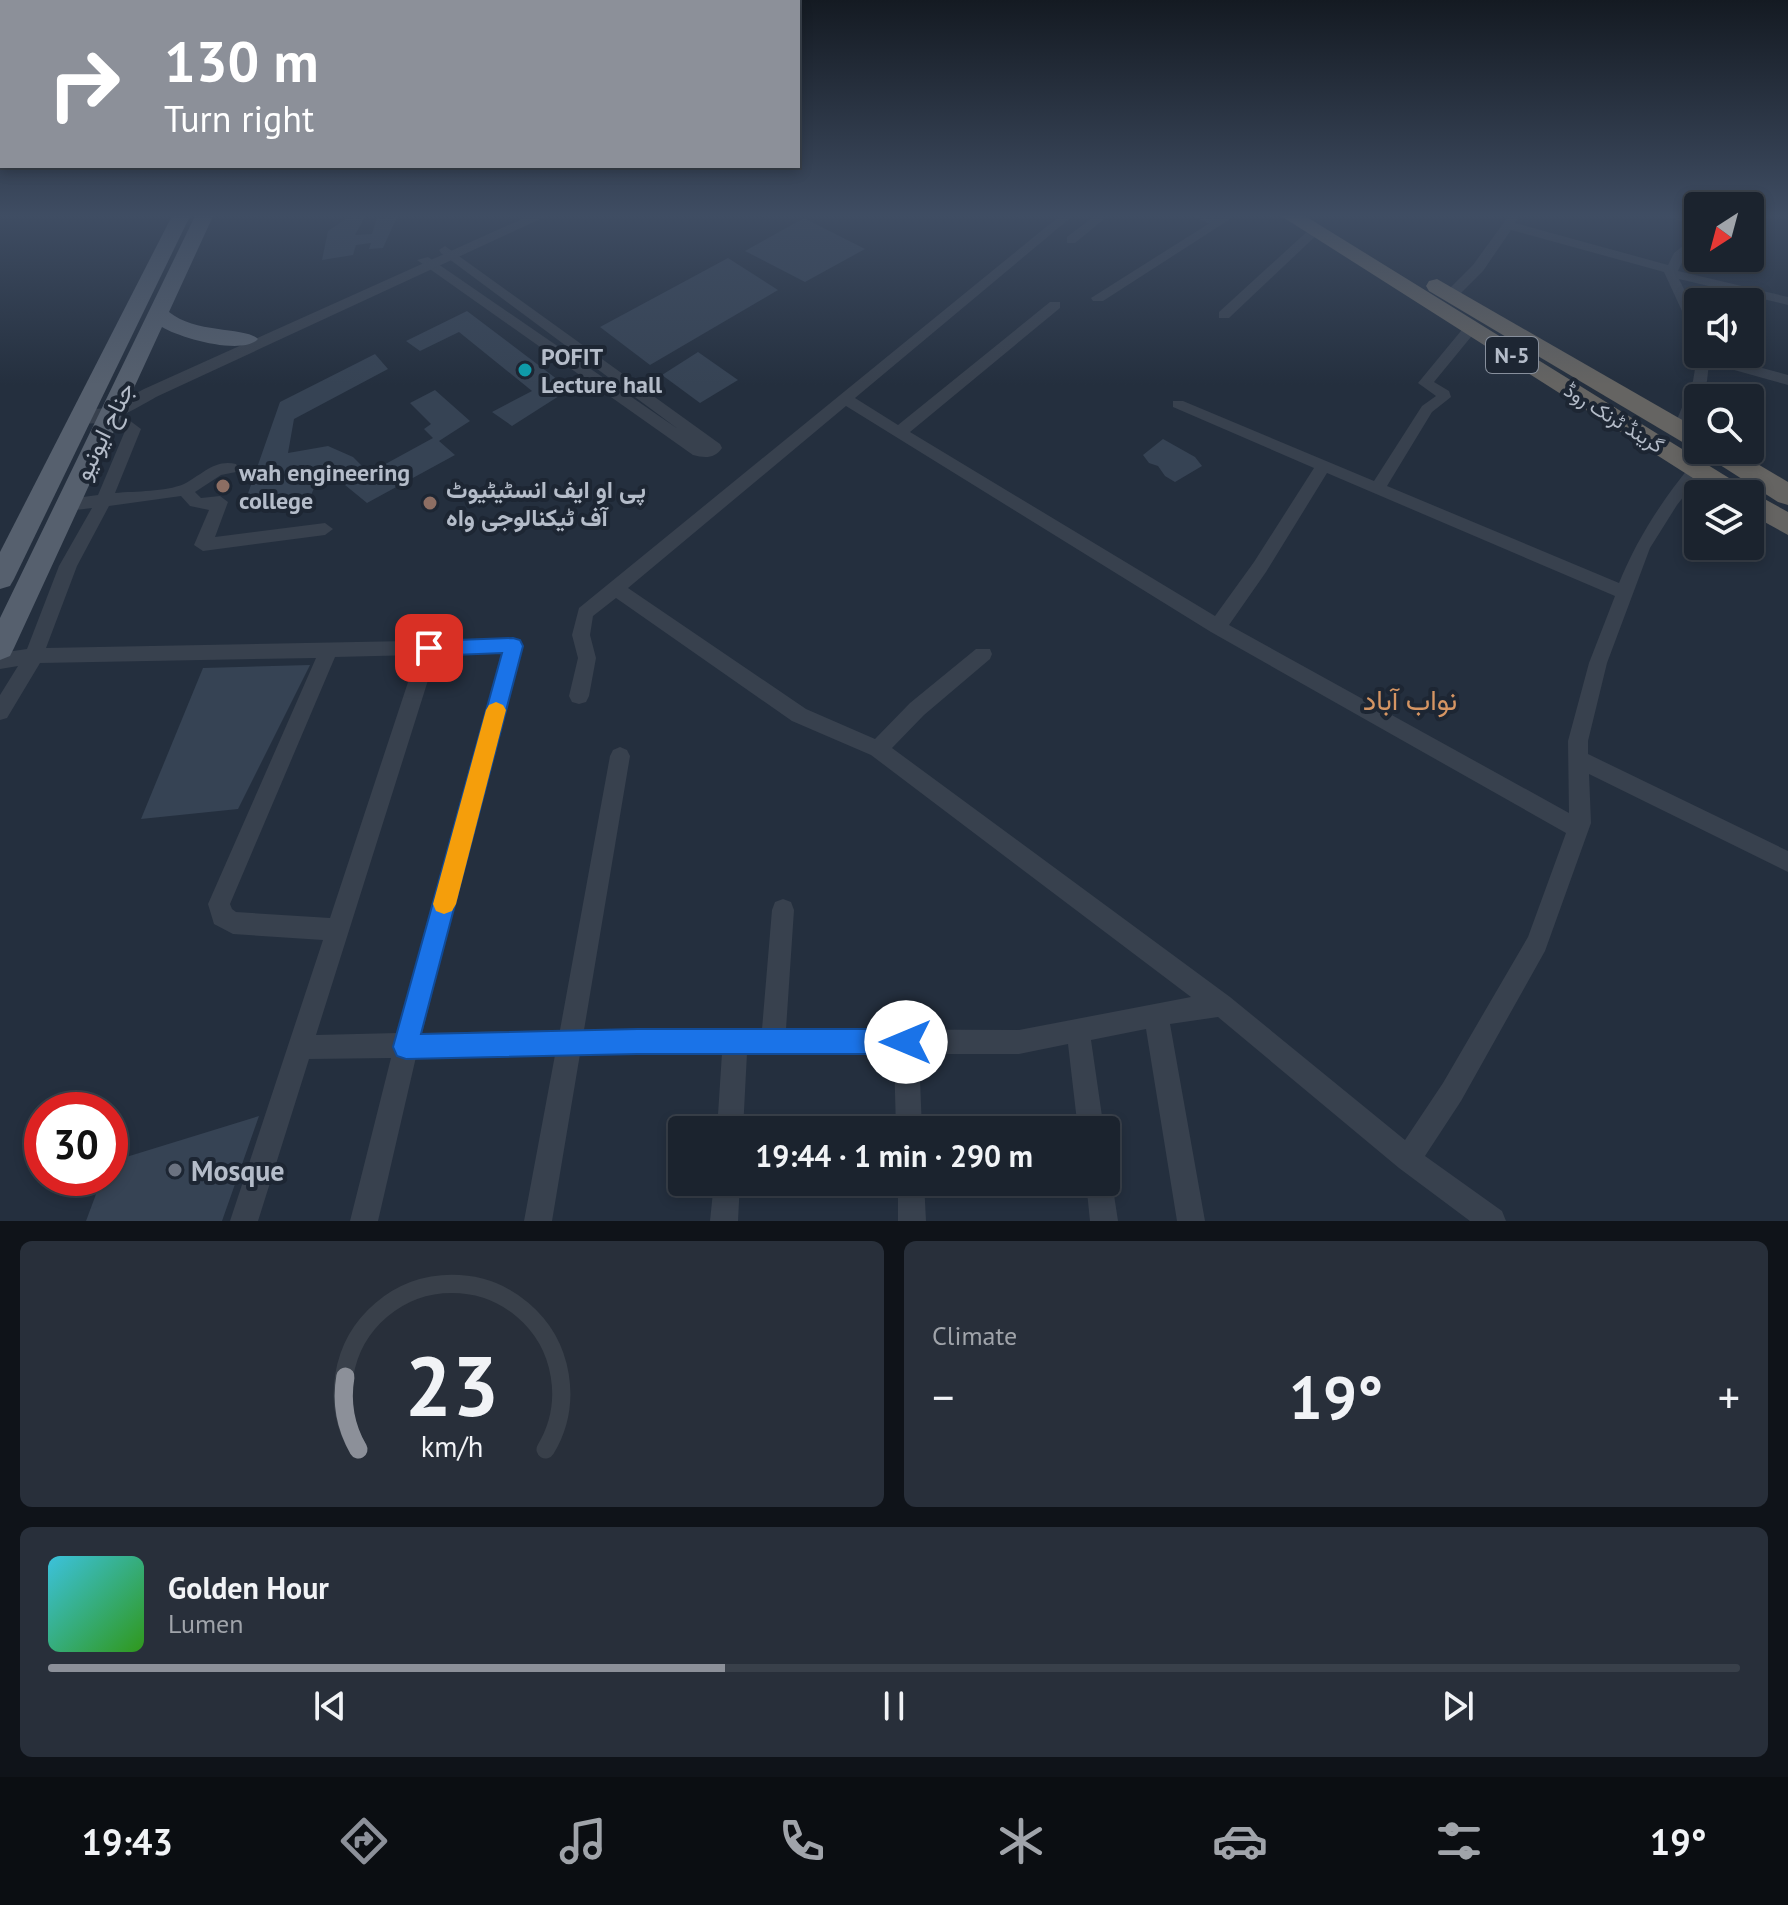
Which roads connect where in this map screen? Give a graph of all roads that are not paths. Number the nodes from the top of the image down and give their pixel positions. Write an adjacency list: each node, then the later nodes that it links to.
1 (154, 271): 28 (main road, جناح ایونیو)
2 (178, 271): 19 (main road, جناح ایونیو)
3 (409, 271): 22 (street)
4 (439, 271): 5 (street)
5 (473, 271)
6 (1000, 271): 25 (street)
7 (1141, 271): 15 (street)
8 (1268, 271): 20 (street)
9 (1387, 271): 21 (highway, گرینڈ ٹرنک روڈ / N-5)
10 (1409, 271): 14 (highway, گرینڈ ٹرنک روڈ / N-5)
11 (1475, 271): 14 (street)
12 (1668, 271): 13 (street)
13 (1671, 272): 16 (street); 17 (street)
14 (1452, 294): 29 (highway, گرینڈ ٹرنک روڈ / N-5)
15 (1098, 298)
16 (1684, 301)
17 (1788, 301)
18 (1055, 305): 30 (street)
19 (158, 314): 22 (main road); 26 (main road, جناح ایونیو)
20 (1224, 315)
21 (1470, 329): 31 (highway, گرینڈ ٹرنک روڈ / N-5); 38 (street)
22 (251, 342): 26 (street)
23 (1746, 368): 24 (street)
24 (1788, 380)
25 (845, 399): 30 (street); 47 (street)
26 (117, 404): 28 (street); 41 (street); 42 (main road, جناح ایونیو)
27 (1178, 404): 35 (street)
28 (81, 416): 46 (main road, جناح ایونیو)
29 (1684, 431)
30 (900, 432): 49 (street)
31 (1684, 448)
32 (1703, 464): 48 (street)
33 (1710, 464): 37 (highway, گرینڈ ٹرنک روڈ / N-5)
34 (1715, 464): 40 (highway, گرینڈ ٹرنک روڈ / N-5)
35 (1323, 466): 38 (street); 49 (street)
36 (230, 468): 39 (street)
37 (1725, 480)
38 (1377, 489): 48 (street)
39 (186, 490): 41 (street); 45 (street)
40 (1788, 495)
41 (104, 500): 42 (street); 54 (street)
42 (68, 505): 50 (main road, جناح ایونیو)
43 (1764, 510): 44 (highway)
44 (1788, 525)
45 (325, 529)
46 (0, 579)
47 (615, 588): 56 (street); 58 (street)
48 (1625, 593): 60 (street)
49 (1217, 627): 61 (street)
50 (0, 648)
51 (429, 648): 52 (street); 64 (street); 73 (street)
52 (329, 650): 54 (street); 64 (street)
53 (983, 654): 58 (street)
54 (33, 656): 55 (street); 57 (street)
55 (0, 661)
56 (579, 696)
57 (0, 712)
58 (878, 749): 65 (street)
59 (620, 756): 71 (street)
60 (1578, 759): 61 (street); 62 (street)
61 (1578, 829): 77 (street)
62 (1788, 862)
63 (783, 910): 69 (street)
64 (340, 930): 72 (street)
65 (1222, 1005): 66 (street); 77 (street)
66 (1156, 1014): 67 (street); 87 (street)
67 (1078, 1030): 70 (street); 76 (street)
68 (735, 1041): 69 (street); 71 (street); 74 (street)
69 (773, 1042): 70 (street)
70 (906, 1042): 75 (street)
71 (571, 1043): 73 (street); 83 (street)
72 (302, 1047): 73 (street); 81 (street)
73 (406, 1047): 82 (street)
74 (731, 1116)
75 (909, 1116)
76 (1089, 1116)
77 (1408, 1159): 88 (street)
78 (726, 1196): 84 (street)
79 (911, 1196): 85 (street)
80 (1101, 1196): 86 (street)
81 (244, 1221)
82 (364, 1221)
83 (538, 1221)
84 (724, 1221)
85 (912, 1221)
86 (1104, 1221)
87 (1191, 1221)
88 (1492, 1221)

